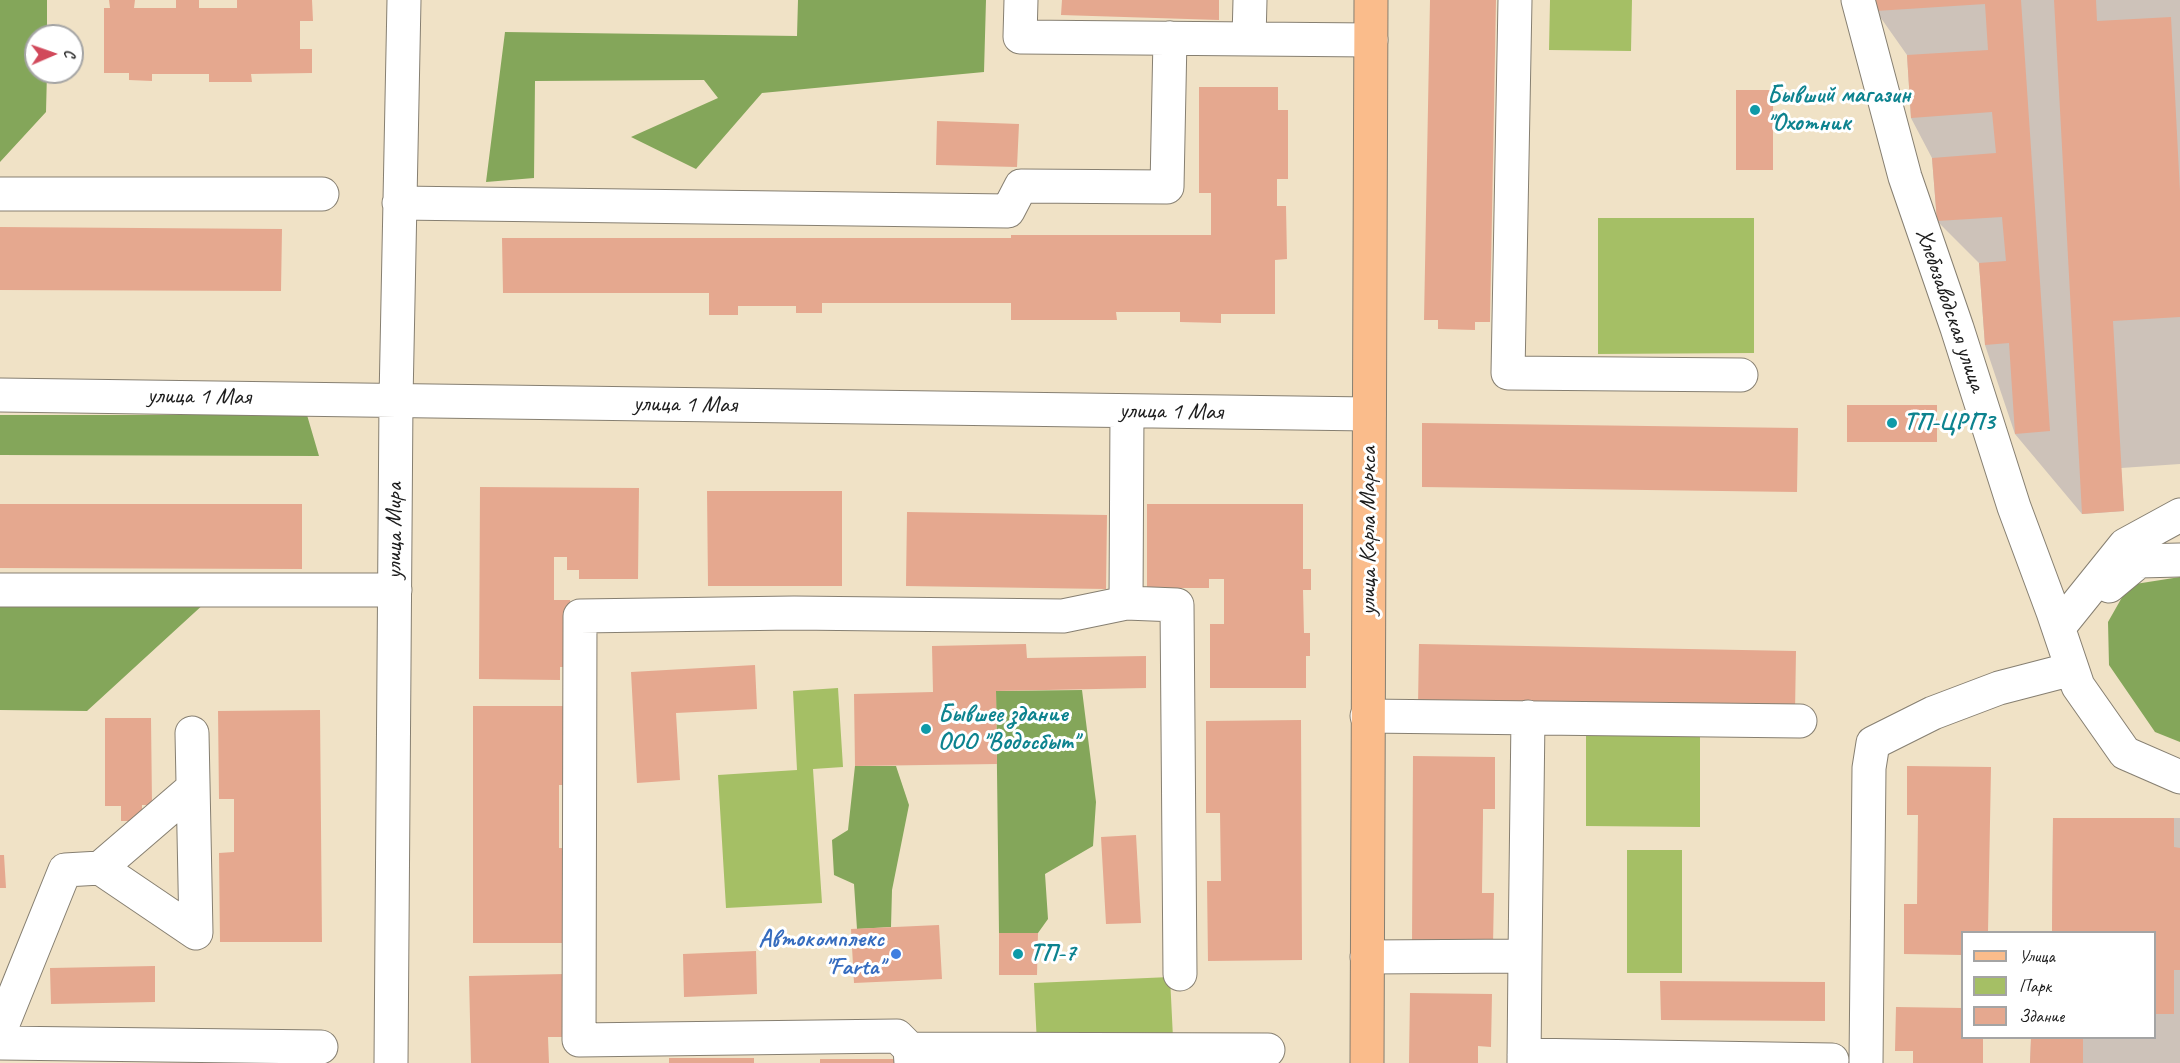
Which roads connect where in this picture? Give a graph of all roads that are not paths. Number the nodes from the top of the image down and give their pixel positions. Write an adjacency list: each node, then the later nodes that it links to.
1 (404, 0): 12 (street, улица Мира)
2 (1021, 0): 7 (street)
3 (1250, 0): 8 (street)
4 (1371, 0): 9 (main road, улица Карла Маркса)
5 (1515, 0): 13 (street)
6 (1858, 0): 23 (street, Хлебозаводская улица)
7 (1170, 38): 8 (street); 12 (street)
8 (1249, 39): 9 (street)
9 (1371, 40): 17 (main road, улица Карла Маркса)
10 (0, 194): 11 (street)
11 (322, 194)
12 (399, 204): 15 (street, улица Мира)
13 (1741, 375)
14 (0, 395): 15 (street, улица 1 Мая)
15 (396, 400): 16 (street, улица 1 Мая); 21 (street, улица Мира)
16 (1127, 411): 17 (street, улица 1 Мая); 22 (street)
17 (1369, 414): 25 (main road, улица Карла Маркса)
18 (2180, 515): 23 (street)
19 (2180, 560): 23 (street)
20 (0, 590): 21 (street)
21 (395, 590): 42 (street, улица Мира)
22 (1126, 603): 34 (street); 39 (street)
23 (2059, 627): 24 (street, Хлебозаводская улица)
24 (2072, 669): 29 (street, Хлебозаводская улица); 44 (street)
25 (1367, 716): 26 (street); 33 (main road, улица Карла Маркса)
26 (1528, 717): 27 (street); 32 (street)
27 (1800, 721)
28 (192, 733): 30 (street)
29 (2180, 777)
30 (193, 788): 31 (street); 31 (street)
31 (100, 868): 35 (street)
32 (1525, 956): 33 (street); 40 (street)
33 (1367, 957): 43 (main road, улица Карла Маркса)
34 (1180, 974)
35 (0, 1030)
36 (0, 1043): 37 (street)
37 (321, 1047)
38 (1268, 1050): 39 (street)
39 (910, 1056)
40 (1524, 1059): 41 (street)
41 (1832, 1060)
42 (391, 1063)
43 (1367, 1063)
44 (1866, 1063)

